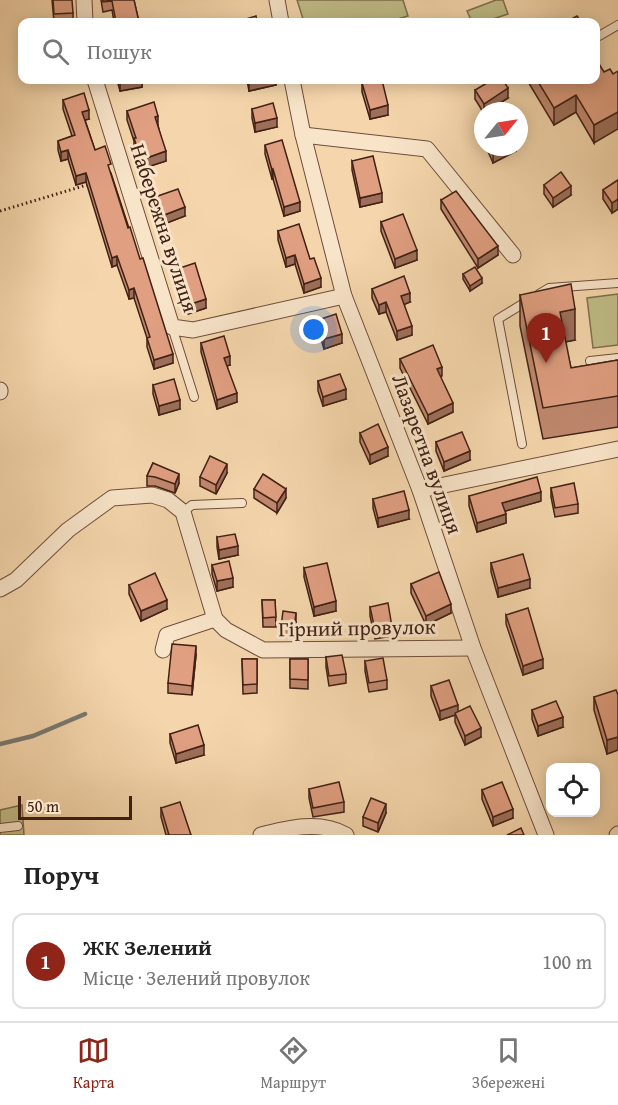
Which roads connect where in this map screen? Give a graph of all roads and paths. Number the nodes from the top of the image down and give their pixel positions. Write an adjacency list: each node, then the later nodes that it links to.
1 (84, 0): 3 (street)
2 (277, 0): 4 (street)
3 (85, 18)
4 (281, 18)
5 (618, 24): 6 (lane)
6 (600, 35)
7 (95, 84): 15 (street, Набережна вулиця)
8 (293, 84): 9 (street, Лазаретна вулиця)
9 (303, 135): 12 (street); 14 (street, Лазаретна вулиця)
10 (90, 184): 11 (path)
11 (0, 211)
12 (513, 255)
13 (618, 283): 19 (lane)
14 (344, 296): 15 (street, Набережна вулиця); 21 (street, Лазаретна вулиця)
15 (172, 327): 18 (lane)
16 (618, 358): 17 (lane)
17 (590, 361)
18 (194, 397)
19 (522, 444)
20 (618, 449): 21 (street)
21 (420, 490): 26 (street, Лазаретна вулиця)
22 (242, 503): 23 (lane)
23 (183, 512): 24 (street); 25 (street)
24 (0, 589)
25 (215, 619): 26 (street, Гірний провулок); 27 (street)
26 (473, 648): 32 (street, Лазаретна вулиця)
27 (163, 650)
28 (18, 826): 29 (lane)
29 (0, 828)
30 (261, 835): 31 (street)
31 (346, 835)
32 (546, 835)

